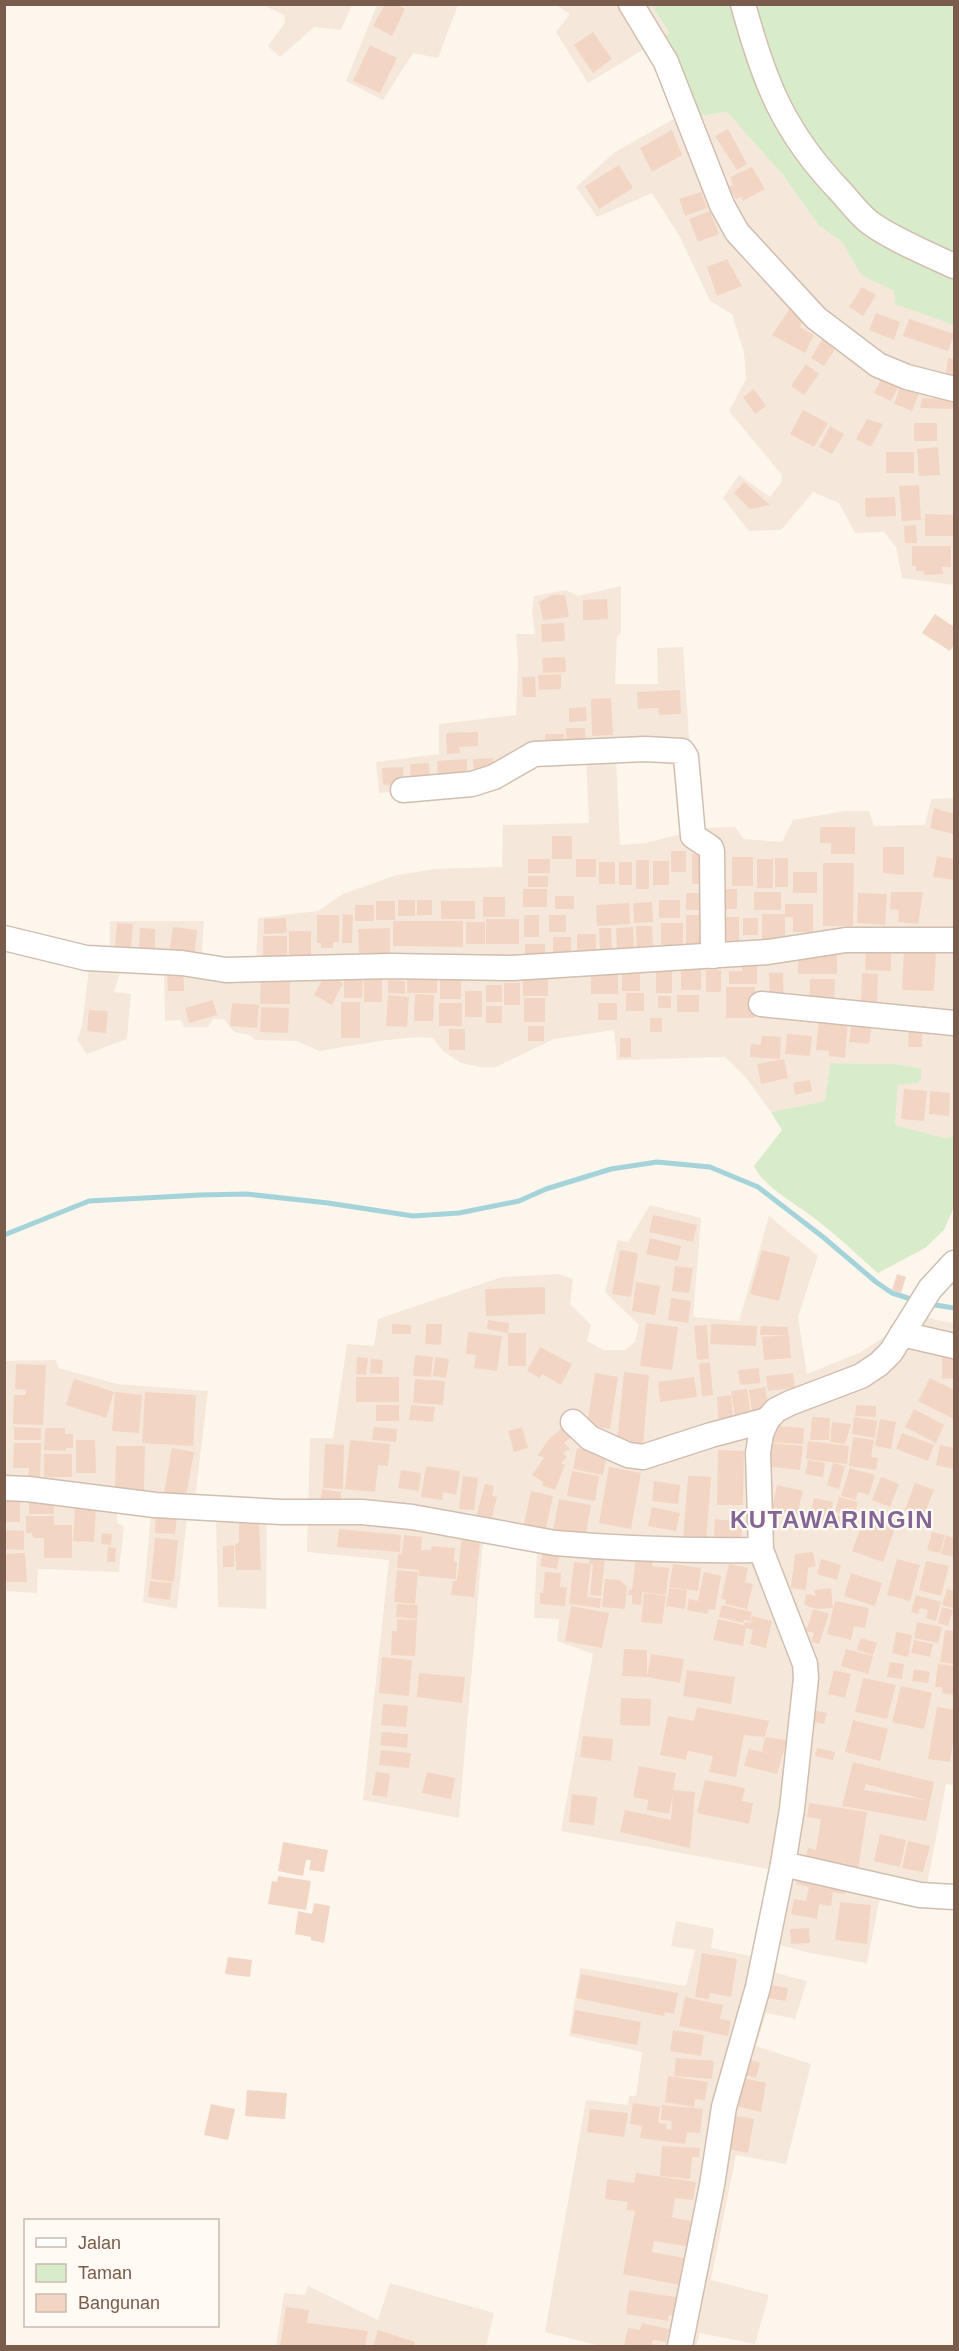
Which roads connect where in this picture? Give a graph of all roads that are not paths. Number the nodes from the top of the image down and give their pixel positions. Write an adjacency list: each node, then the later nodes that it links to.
1 (632, 4): 4 (street)
2 (743, 4): 3 (street)
3 (954, 266)
4 (954, 389)
5 (403, 790): 8 (street)
6 (4, 938): 8 (street)
7 (954, 940): 8 (street)
8 (713, 956)
9 (761, 1004): 10 (street)
10 (954, 1023)
11 (954, 1263): 12 (street)
12 (904, 1330): 13 (street); 14 (street)
13 (954, 1346)
14 (767, 1420): 15 (street); 17 (street)
15 (573, 1422)
16 (4, 1488): 17 (street)
17 (761, 1550): 18 (street)
18 (783, 1864): 19 (street); 20 (street)
19 (954, 1897)
20 (680, 2346)

